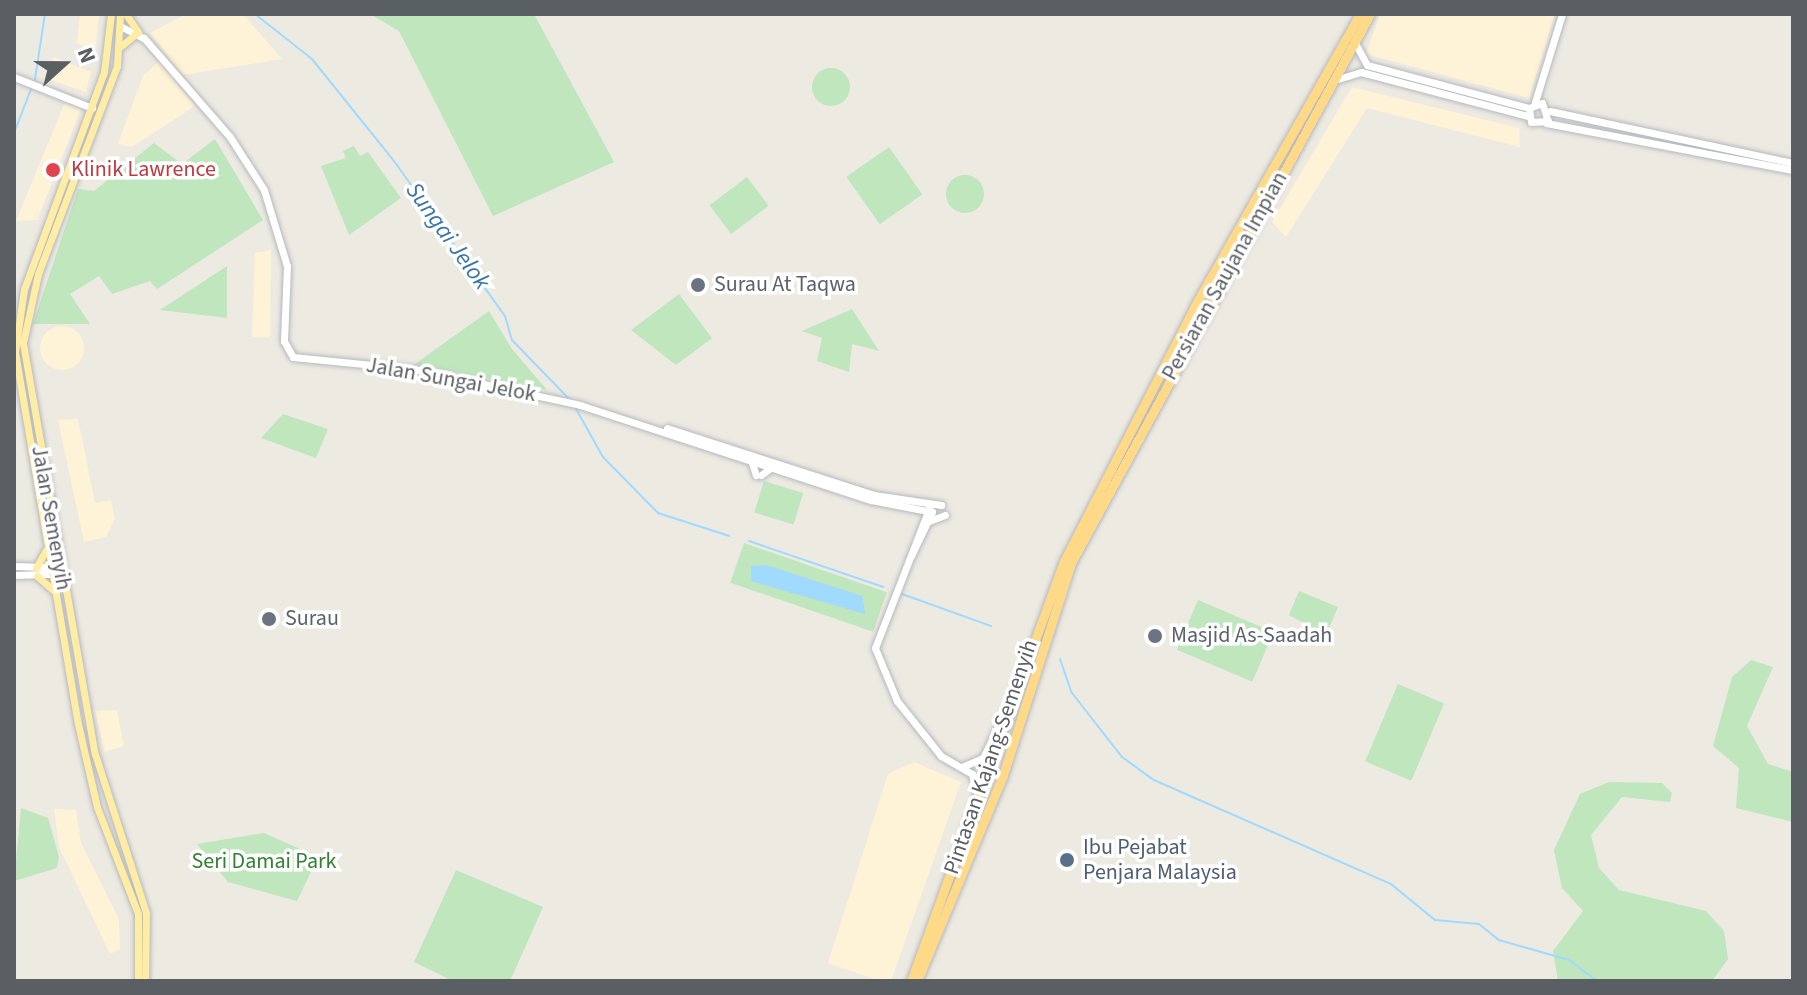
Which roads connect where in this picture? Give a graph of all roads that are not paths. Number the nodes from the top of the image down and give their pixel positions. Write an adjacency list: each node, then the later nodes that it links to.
1 (116, 14): 6 (main road, Jalan Semenyih); 10 (main road, Jalan Semenyih)
2 (126, 14): 7 (main road)
3 (1360, 14): 30 (highway, Persiaran Saujana Impian)
4 (1370, 14): 8 (highway, Persiaran Saujana Impian)
5 (1562, 14): 13 (street)
6 (120, 26): 7 (street, Jalan Sungai Jelok); 9 (main road, Jalan Semenyih); 10 (main road)
7 (138, 32): 9 (main road); 22 (street, Jalan Sungai Jelok)
8 (1356, 45): 12 (highway, Persiaran Saujana Impian); 16 (street)
9 (118, 52): 14 (main road, Jalan Semenyih)
10 (108, 55): 15 (main road, Jalan Semenyih)
11 (14, 77): 15 (street)
12 (1338, 79): 16 (street); 30 (highway, Persiaran Saujana Impian)
13 (1544, 90): 16 (street); 17 (street)
14 (107, 97): 15 (main road); 19 (main road, Jalan Semenyih)
15 (92, 108): 19 (main road); 31 (main road, Jalan Semenyih)
16 (1530, 109): 17 (street); 18 (street)
17 (1548, 109): 18 (street); 20 (street)
18 (1546, 123): 21 (street)
19 (92, 141): 28 (main road, Jalan Semenyih)
20 (1793, 163)
21 (1793, 170)
22 (753, 458): 23 (street, Jalan Sungai Jelok); 23 (street); 23 (street)
23 (772, 464): 24 (street, Jalan Sungai Jelok); 25 (street, Jalan Sungai Jelok)
24 (917, 499): 26 (street); 26 (street, Jalan Sungai Jelok)
25 (913, 508): 26 (street, Jalan Sungai Jelok); 29 (street)
26 (930, 509): 29 (street)
27 (945, 515): 29 (street)
28 (52, 521): 34 (main road); 38 (main road, Jalan Semenyih)
29 (924, 522): 42 (street)
30 (1079, 537): 32 (highway, Pintasan Kajang-Semenyih)
31 (46, 542): 34 (main road, Jalan Semenyih); 35 (main road)
32 (1067, 562): 39 (highway, Pintasan Kajang-Semenyih); 41 (highway, Pintasan Kajang-Semenyih)
33 (14, 566): 35 (street)
34 (53, 570): 35 (street); 37 (main road, Jalan Semenyih); 38 (main road)
35 (36, 572): 36 (street); 37 (main road)
36 (14, 575)
37 (56, 592): 46 (main road, Jalan Semenyih)
38 (67, 609): 47 (main road, Jalan Semenyih)
39 (1014, 687): 40 (highway, Pintasan Kajang-Semenyih); 41 (highway)
40 (1003, 716): 42 (street); 44 (highway, Pintasan Kajang-Semenyih)
41 (1012, 748): 43 (highway, Pintasan Kajang-Semenyih)
42 (964, 766): 45 (street)
43 (1003, 775): 44 (highway); 49 (highway, Pintasan Kajang-Semenyih)
44 (982, 779): 45 (highway, Pintasan Kajang-Semenyih)
45 (977, 793): 48 (highway, Pintasan Kajang-Semenyih)
46 (138, 981)
47 (145, 981)
48 (911, 981)
49 (917, 981)

